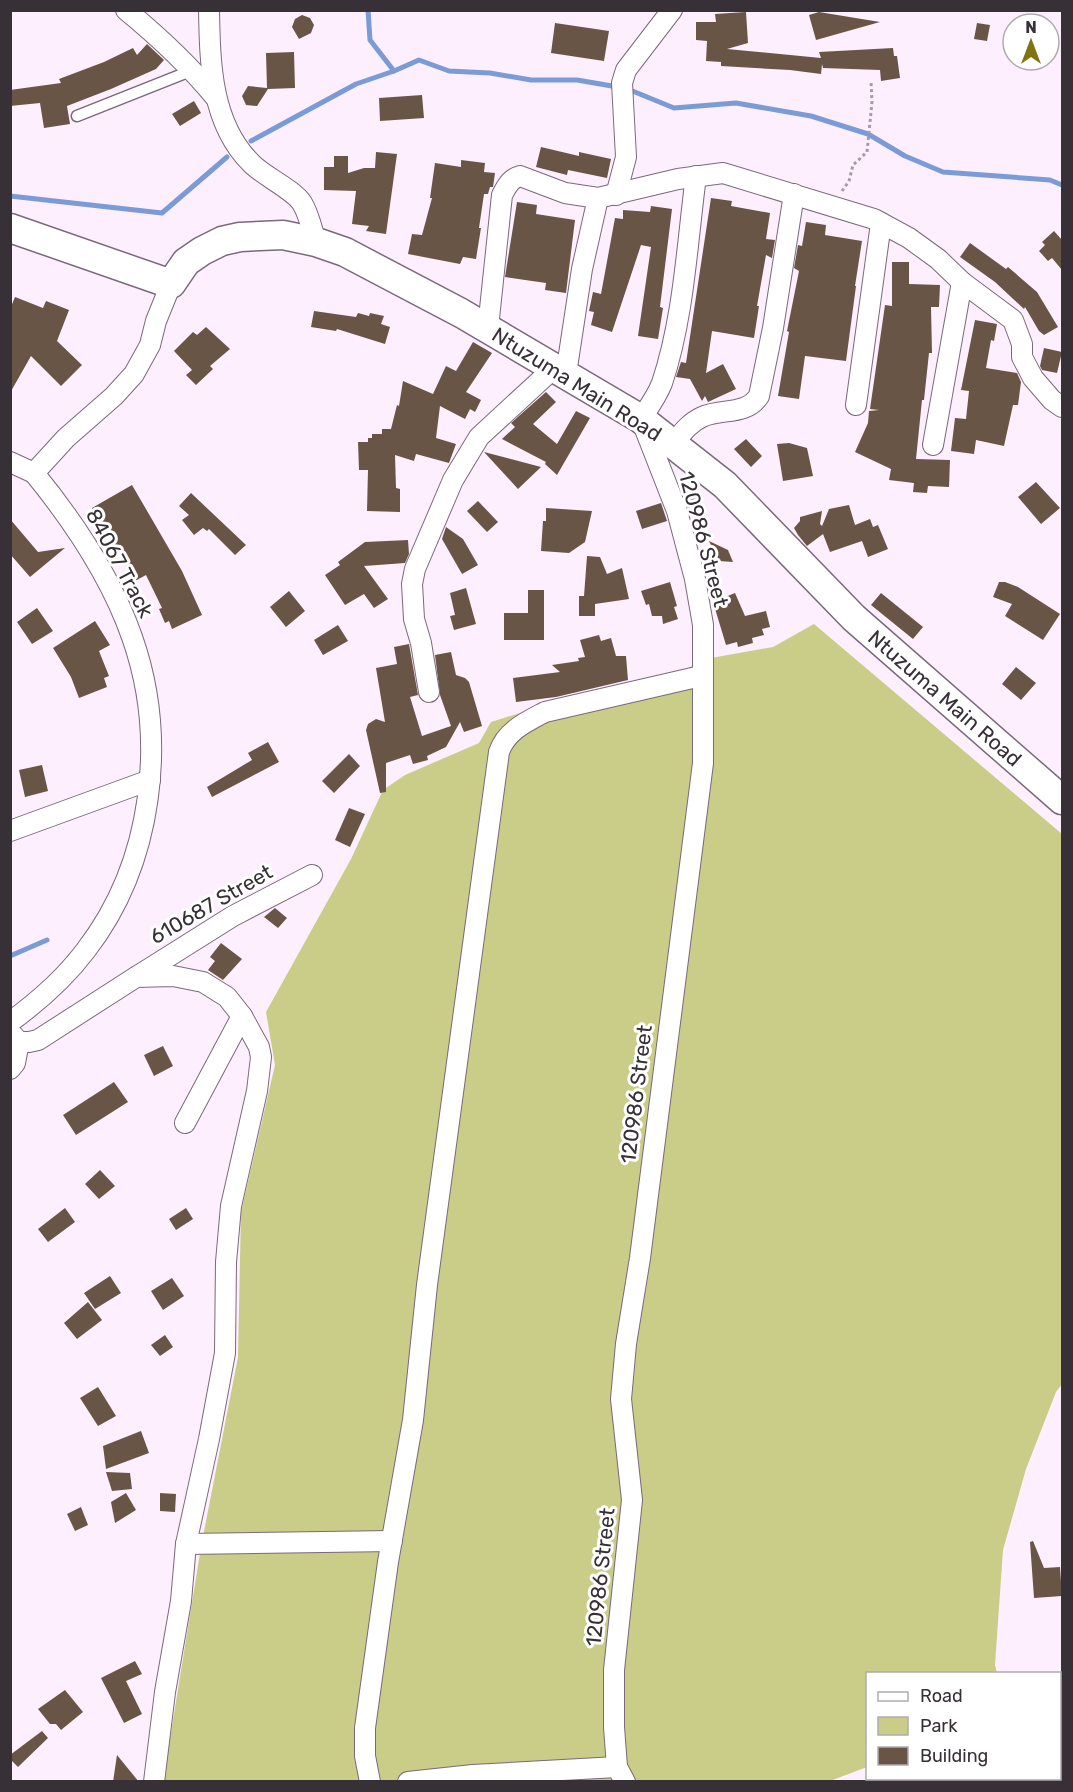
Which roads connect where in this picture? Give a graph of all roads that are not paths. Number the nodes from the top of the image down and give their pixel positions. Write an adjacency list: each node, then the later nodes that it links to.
1 (126, 10): 4 (street)
2 (209, 10): 5 (street)
3 (672, 10): 9 (street)
4 (193, 70): 5 (street); 6 (lane)
5 (217, 100): 12 (street)
6 (77, 116)
7 (696, 176): 8 (street); 9 (street); 19 (street)
8 (794, 194): 10 (street); 20 (street)
9 (607, 196): 15 (street); 16 (street)
10 (881, 223): 13 (street); 17 (street)
11 (10, 228): 14 (main road)
12 (316, 242): 14 (main road, Ntuzuma Main Road); 15 (main road, Ntuzuma Main Road)
13 (962, 282): 18 (street); 21 (street)
14 (171, 284): 23 (street)
15 (488, 328): 16 (main road, Ntuzuma Main Road)
16 (560, 370): 19 (main road, Ntuzuma Main Road); 25 (street)
17 (855, 405)
18 (1062, 407)
19 (641, 419): 20 (main road, Ntuzuma Main Road); 24 (street, 120986 Street)
20 (673, 444): 27 (main road, Ntuzuma Main Road)
21 (933, 445)
22 (10, 462): 23 (street)
23 (34, 473): 26 (street, 84067 Track)
24 (701, 676): 36 (street); 38 (street, 120986 Street)
25 (429, 692)
26 (150, 780): 28 (street); 32 (street, 84067 Track)
27 (1062, 800)
28 (10, 831)
29 (312, 875): 30 (street, 610687 Street)
30 (136, 977): 31 (street); 33 (street, 610687 Street)
31 (242, 1016): 35 (street); 37 (street)
32 (10, 1022)
33 (15, 1037): 34 (street)
34 (10, 1069)
35 (185, 1123)
36 (392, 1541): 37 (street); 40 (street)
37 (186, 1544): 39 (street)
38 (621, 1774): 41 (street)
39 (154, 1782)
40 (370, 1782)
41 (408, 1782)

